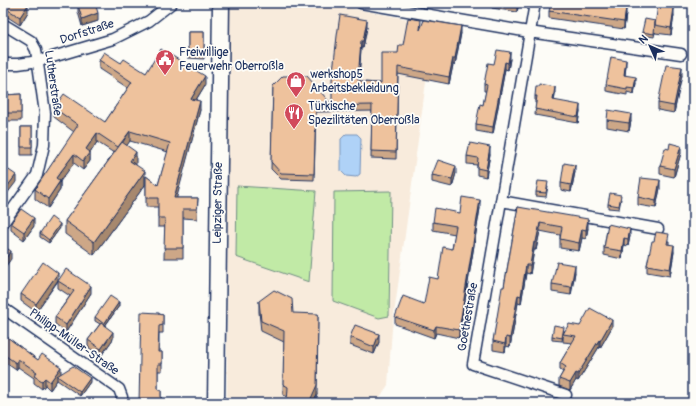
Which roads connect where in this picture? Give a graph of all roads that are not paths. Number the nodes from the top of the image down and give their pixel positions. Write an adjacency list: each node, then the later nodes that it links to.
1 (172, 3): 8 (street, Dorfstraße)
2 (222, 3): 16 (main road, Leipziger Straße)
3 (361, 3): 6 (street)
4 (535, 3): 6 (street, Goethestraße)
5 (3, 24): 8 (street, Lutherstraße)
6 (529, 32): 7 (street); 10 (street, Goethestraße)
7 (681, 54)
8 (39, 61): 9 (street, Dorfstraße); 11 (street, Lutherstraße)
9 (3, 64)
10 (501, 201): 12 (street); 14 (street, Goethestraße)
11 (3, 223)
12 (658, 229)
13 (3, 308): 15 (street, Philipp-Müller-Straße)
14 (566, 396)
15 (122, 403)
16 (216, 403)

